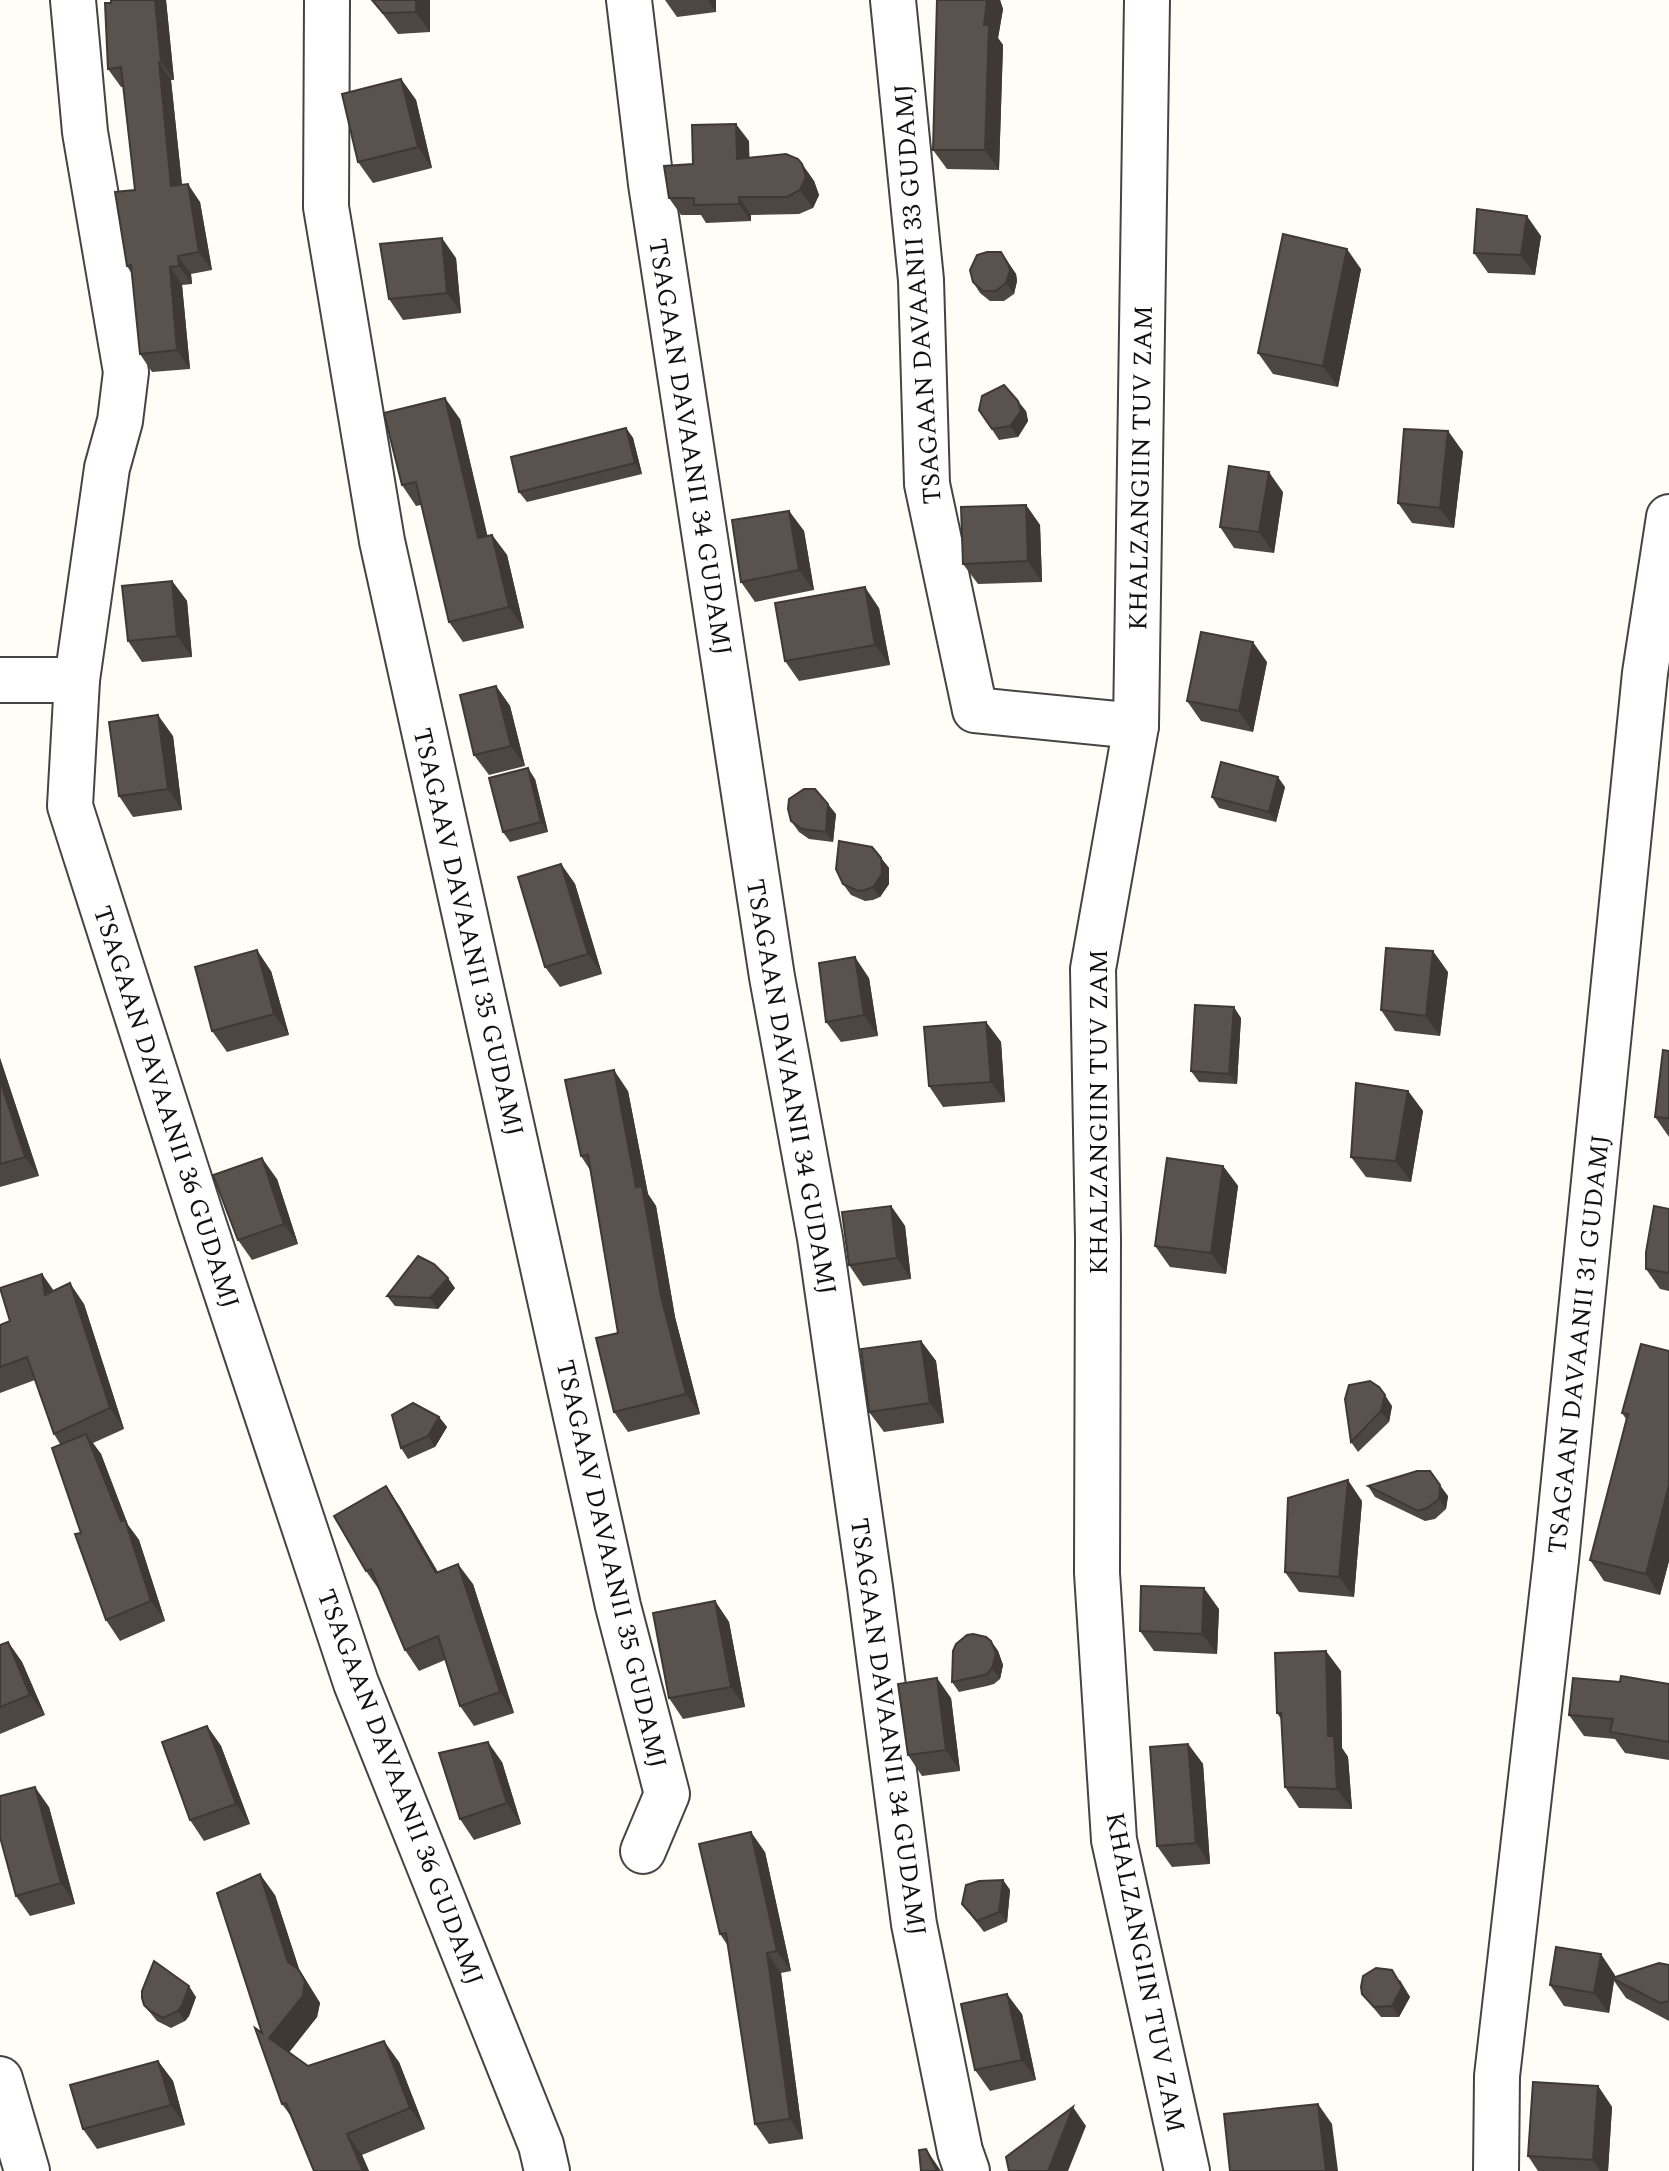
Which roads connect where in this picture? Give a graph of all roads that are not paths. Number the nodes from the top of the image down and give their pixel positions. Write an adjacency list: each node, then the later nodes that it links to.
1 (73, 0): 8 (street, TSAGAAN DAVAANII 36 GUDAMJ)
2 (327, 0): 10 (street, TSAGAAV DAVAANII 35 GUDAMJ)
3 (629, 0): 14 (street, TSAGAAN DAVAANII 34 GUDAMJ)
4 (893, 0): 9 (street, TSAGAAN DAVAANII 33 GUDAMJ)
5 (1147, 0): 9 (street, KHALZANGIIN TUV ZAM)
6 (1669, 517): 16 (street, TSAGAAN DAVAANII 31 GUDAMJ)
7 (0, 680): 8 (street)
8 (77, 680): 13 (street, TSAGAAN DAVAANII 36 GUDAMJ)
9 (1136, 726): 15 (street, KHALZANGIIN TUV ZAM)
10 (643, 1851)
11 (0, 2079): 12 (street)
12 (27, 2171)
13 (547, 2171)
14 (967, 2171)
15 (1187, 2171)
16 (1496, 2171)

